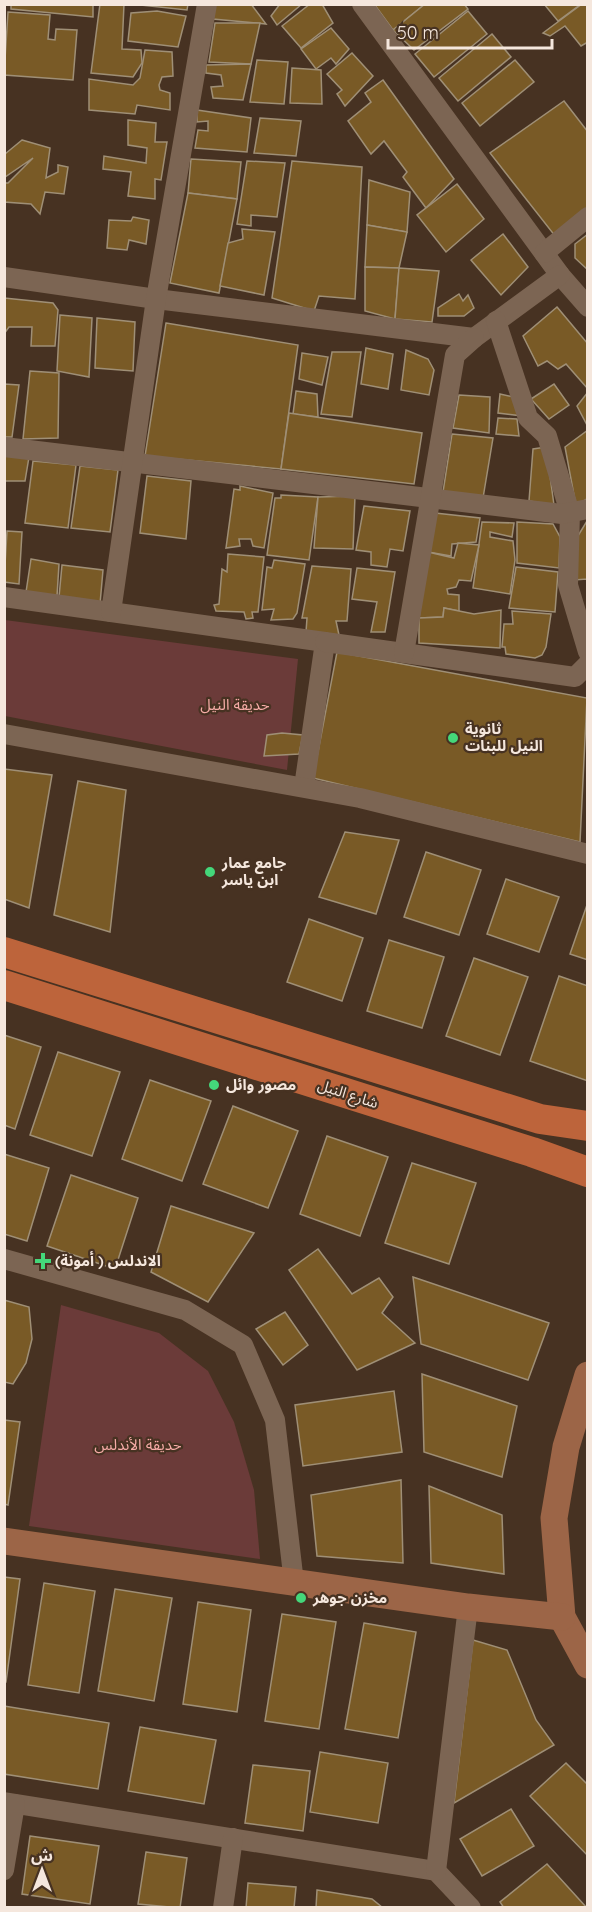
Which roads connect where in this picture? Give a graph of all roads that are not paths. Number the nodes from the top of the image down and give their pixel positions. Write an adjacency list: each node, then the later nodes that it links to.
1 (207, 4): 7 (street)
2 (362, 4): 4 (street)
3 (588, 217): 4 (street)
4 (544, 253): 5 (street)
5 (560, 275): 8 (street); 9 (street)
6 (4, 278): 7 (street)
7 (156, 299): 10 (street); 12 (street)
8 (588, 308)
9 (496, 321): 10 (street); 14 (street)
10 (474, 338): 13 (street)
11 (4, 447): 12 (street)
12 (132, 463): 13 (street); 16 (street)
13 (431, 498): 14 (street); 19 (street)
14 (579, 511): 18 (street)
15 (4, 597): 16 (street)
16 (111, 612): 17 (street)
17 (325, 642): 19 (street); 22 (street)
18 (588, 652)
19 (404, 653): 20 (street)
20 (588, 664)
21 (4, 734): 22 (street)
22 (304, 788): 23 (street)
23 (588, 854)
24 (4, 952): 26 (main road)
25 (4, 984): 27 (main road, شارع النيل)
26 (588, 1126)
27 (588, 1172)
28 (4, 1259): 31 (street)
29 (588, 1375): 33 (street)
30 (4, 1541): 31 (street)
31 (294, 1583): 32 (street)
32 (468, 1608): 33 (street); 38 (street)
33 (562, 1617): 34 (street)
34 (588, 1665)
35 (10, 1803): 36 (street); 37 (street)
36 (233, 1838): 38 (street); 39 (street)
37 (4, 1870)
38 (436, 1871): 40 (street)
39 (223, 1908)
40 (471, 1908)

